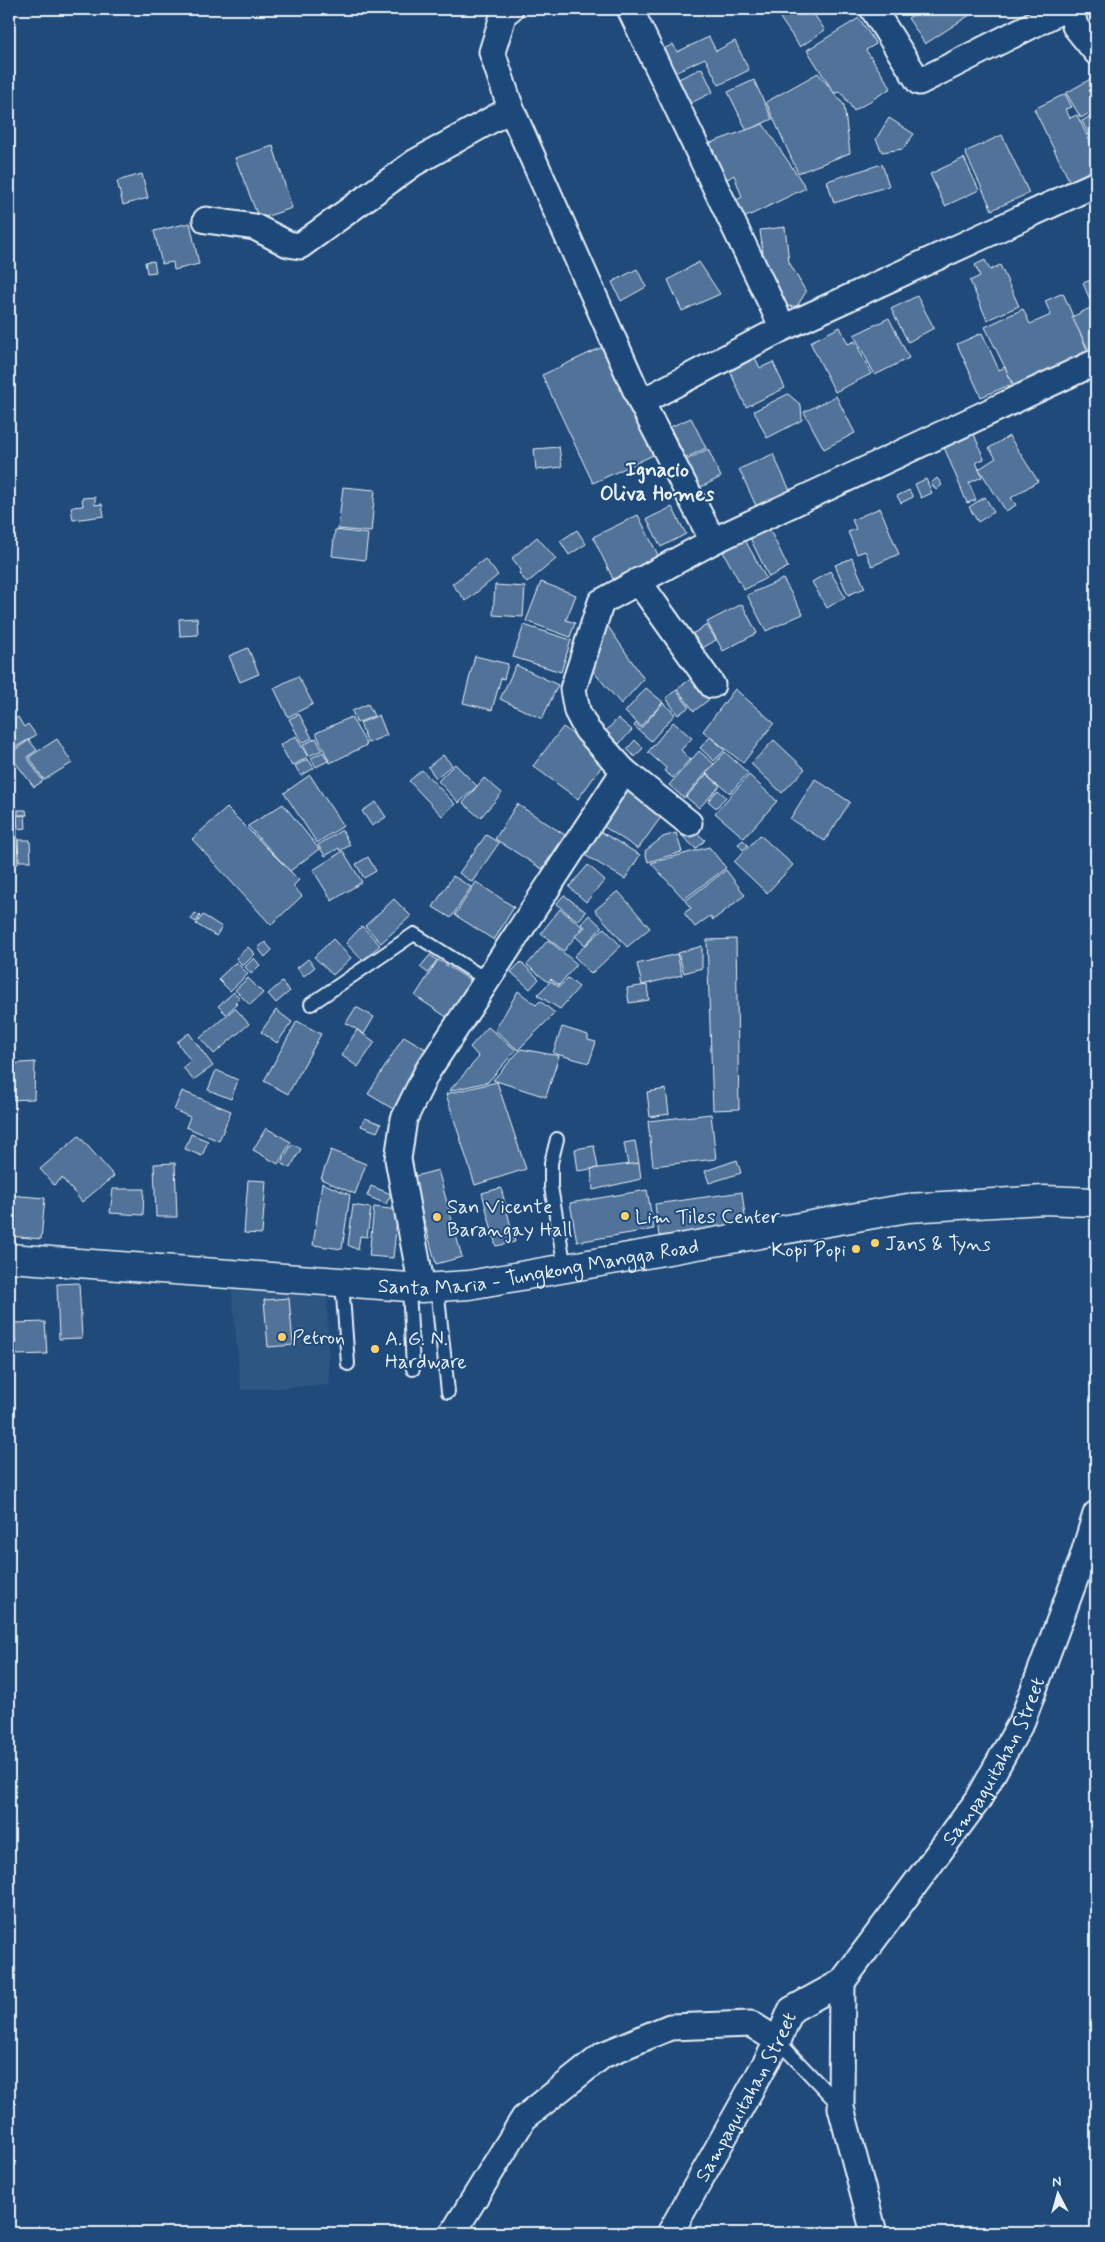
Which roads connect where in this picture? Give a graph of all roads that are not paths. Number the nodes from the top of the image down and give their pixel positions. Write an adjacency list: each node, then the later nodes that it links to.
1 (510, 9): 7 (street)
2 (630, 9): 10 (street)
3 (873, 9): 4 (street)
4 (1064, 9)
5 (1071, 9): 6 (street)
6 (1096, 52)
7 (511, 110): 9 (street); 12 (street)
8 (1096, 184): 10 (street)
9 (206, 220)
10 (782, 328): 12 (street)
11 (1096, 362): 13 (street)
12 (641, 402): 13 (street)
13 (713, 541): 14 (street)
14 (638, 581): 15 (street); 16 (street)
15 (712, 685)
16 (624, 770): 17 (street); 18 (street)
17 (689, 823)
18 (487, 980): 19 (lane); 25 (street)
19 (311, 1004)
20 (557, 1138): 23 (lane)
21 (1096, 1202): 23 (main road, Santa Maria - Tungkong Mangga Road)
22 (9, 1258): 24 (main road, Santa Maria - Tungkong Mangga Road)
23 (565, 1268): 25 (main road, Santa Maria - Tungkong Mangga Road)
24 (342, 1282): 25 (main road, Santa Maria - Tungkong Mangga Road); 26 (lane)
25 (423, 1287): 27 (lane); 28 (lane)
26 (348, 1364)
27 (413, 1369)
28 (448, 1392)
29 (1096, 1514): 30 (street, Sampaguitahan Street)
30 (842, 1982): 31 (street, Sampaguitahan Street); 32 (street)
31 (778, 2041): 32 (lane); 33 (street); 34 (street, Sampaguitahan Street)
32 (842, 2108): 35 (street)
33 (453, 2233)
34 (670, 2233)
35 (874, 2233)

